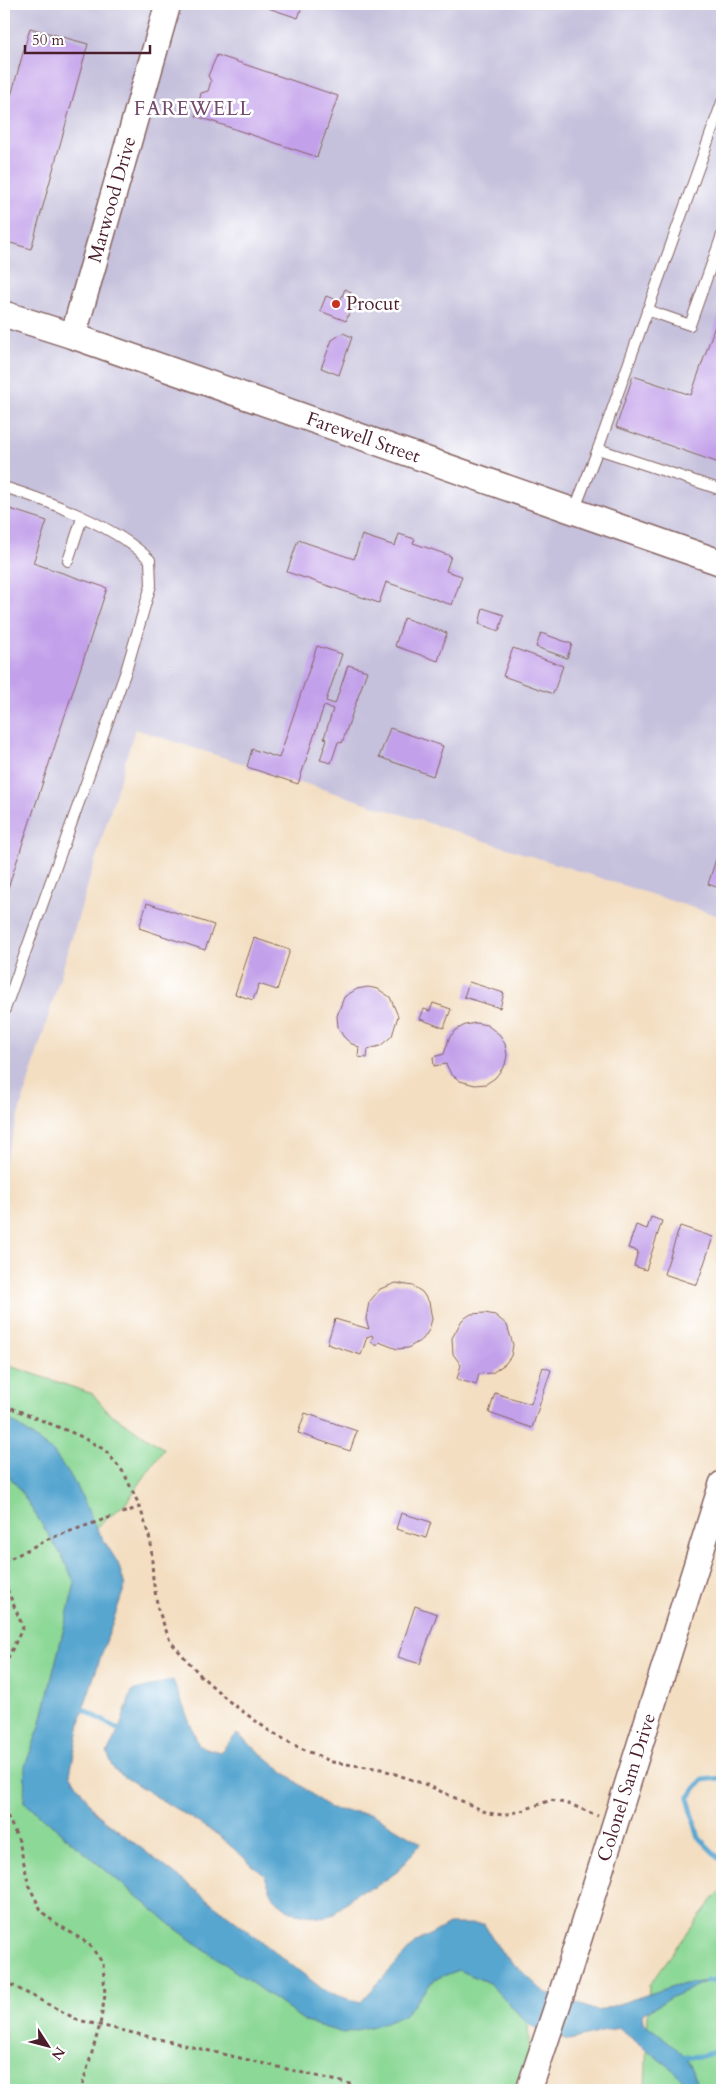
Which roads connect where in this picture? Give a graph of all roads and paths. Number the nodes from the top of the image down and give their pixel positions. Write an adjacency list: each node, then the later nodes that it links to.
1 (168, 4): 6 (street, Marwood Drive)
2 (722, 102): 4 (lane)
3 (722, 234): 4 (lane)
4 (647, 310): 7 (lane)
5 (4, 314): 6 (street, Farewell Street)
6 (73, 336): 10 (street, Farewell Street)
7 (598, 449): 9 (lane); 10 (lane)
8 (4, 487): 11 (lane)
9 (722, 490)
10 (574, 511): 13 (street, Farewell Street)
11 (82, 518): 12 (lane); 14 (lane)
12 (68, 560)
13 (722, 563)
14 (4, 1012)
15 (4, 1405): 17 (path)
16 (722, 1484): 29 (street, Colonel Sam Drive)
17 (140, 1507): 18 (path); 24 (path)
18 (122, 1514)
19 (111, 1517): 20 (path)
20 (4, 1562)
21 (4, 1582): 22 (path)
22 (4, 1666)
23 (4, 1809): 26 (path)
24 (602, 1817)
25 (4, 1981): 26 (path)
26 (100, 2026): 27 (path); 28 (path)
27 (81, 2090)
28 (376, 2090)
29 (529, 2090)

